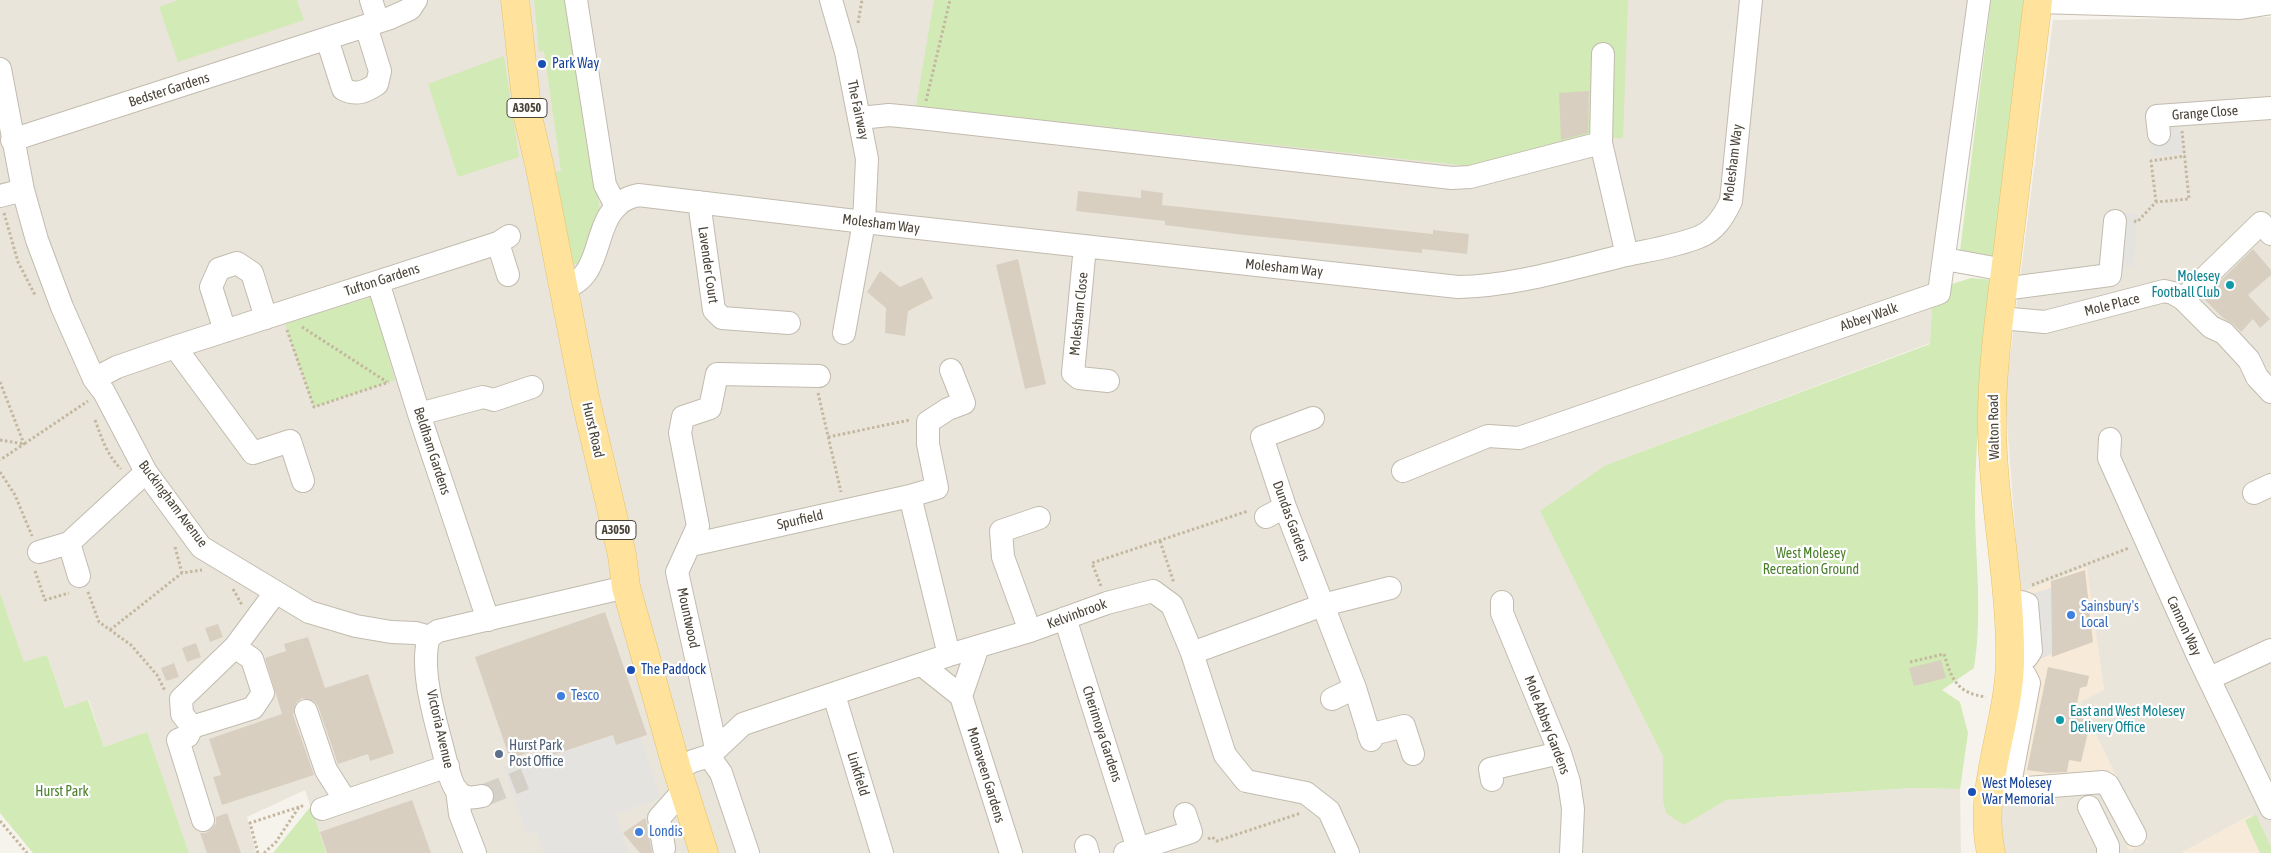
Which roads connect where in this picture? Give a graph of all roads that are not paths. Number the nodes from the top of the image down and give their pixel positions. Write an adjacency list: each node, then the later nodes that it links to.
1 (371, 0): 10 (street)
2 (416, 0): 10 (street, Bedster Gardens)
3 (515, 0): 32 (main road, Hurst Road / A3050)
4 (576, 0): 22 (street)
5 (831, 0): 15 (street, The Fairway)
6 (1751, 0): 27 (street, Molesham Way)
7 (1979, 0): 28 (street, Abbey Walk)
8 (2038, 1): 9 (street); 30 (main road, Walton Road)
9 (2271, 3)
10 (372, 24): 11 (street, Bedster Gardens); 11 (street)
11 (326, 39): 17 (street, Bedster Gardens)
12 (1603, 54): 18 (street)
13 (0, 69): 17 (street, Buckingham Avenue)
14 (2271, 108): 16 (street, Grange Close)
15 (860, 118): 18 (street); 24 (street, The Fairway)
16 (2159, 134)
17 (12, 140): 19 (street, Buckingham Avenue)
18 (1601, 143): 27 (street)
19 (23, 190): 20 (street); 43 (street, Buckingham Avenue)
20 (0, 196)
21 (698, 202): 22 (street, Molesham Way); 24 (street, Molesham Way); 36 (street, Lavender Court)
22 (616, 206): 32 (street)
23 (2116, 221): 30 (street)
24 (864, 222): 26 (street, Molesham Way); 38 (street, The Fairway)
25 (2271, 234): 33 (street)
26 (1085, 246): 27 (street, Molesham Way); 42 (street, Molesham Close)
27 (1626, 255)
28 (1945, 260): 30 (street); 49 (street, Abbey Walk)
29 (508, 275): 31 (street, Tufton Gardens)
30 (2004, 280): 35 (main road, Walton Road)
31 (378, 282): 34 (street, Tufton Gardens); 46 (street, Beldham Gardens)
32 (563, 288): 58 (main road, Hurst Road / A3050)
33 (2183, 299): 35 (street, Mole Place); 45 (street, Mole Place)
34 (273, 315): 37 (street, Tufton Gardens); 37 (street)
35 (2000, 318): 73 (main road, Walton Road)
36 (789, 323)
37 (225, 331): 39 (street, Tufton Gardens)
38 (844, 333)
39 (175, 347): 43 (street, Tufton Gardens); 51 (street)
40 (951, 370): 52 (street, Spurfield)
41 (816, 376): 55 (street, Mountwood)
42 (1108, 381)
43 (99, 385): 50 (street, Buckingham Avenue)
44 (532, 387): 46 (street)
45 (2271, 392)
46 (419, 414): 64 (street, Beldham Gardens)
47 (1313, 418): 62 (street, Dundas Gardens)
48 (2110, 440): 74 (street, Cannon Way)
49 (1403, 471)
50 (146, 472): 54 (street); 60 (street, Buckingham Avenue)
51 (303, 481)
52 (910, 496): 55 (street, Spurfield); 71 (street)
53 (1038, 518): 65 (street)
54 (68, 543): 56 (street); 57 (street)
55 (691, 545): 81 (street, Mountwood)
56 (38, 552)
57 (81, 582)
58 (626, 587): 64 (street); 85 (main road, Hurst Road / A3050)
59 (1390, 588): 62 (street)
60 (274, 593): 66 (street, Buckingham Avenue); 67 (street)
61 (1502, 602): 82 (street, Mole Abbey Gardens)
62 (1323, 605): 70 (street); 75 (street, Dundas Gardens)
63 (1065, 618): 65 (street, Kelvinbrook); 70 (street, Kelvinbrook); 96 (street, Cherimoya Gardens)
64 (488, 620): 66 (street)
65 (1030, 631): 68 (street, Kelvinbrook)
66 (430, 637): 84 (street, Victoria Avenue)
67 (235, 647): 80 (street); 80 (street)
68 (978, 647): 71 (street, Kelvinbrook); 77 (street)
69 (2271, 650): 74 (street)
70 (1192, 653): 102 (street)
71 (949, 655): 72 (street, Kelvinbrook)
72 (922, 664): 76 (street, Kelvinbrook); 77 (street)
73 (2010, 664): 87 (main road, Walton Road); 87 (street)
74 (2210, 678): 90 (street, Cannon Way)
75 (1355, 688): 78 (street); 83 (street, Dundas Gardens)
76 (834, 695): 81 (street, Kelvinbrook); 100 (street, Linkfield)
77 (961, 696): 101 (street, Monaveen Gardens)
78 (1332, 699)
79 (306, 711): 88 (street)
80 (192, 727): 93 (street)
81 (713, 752): 85 (street, Kelvinbrook); 99 (street)
82 (1560, 753): 86 (street); 103 (street, Mole Abbey Gardens)
83 (1413, 754)
84 (448, 766): 88 (street); 97 (street, Victoria Avenue)
85 (681, 780): 95 (street); 98 (main road, Hurst Road / A3050)
86 (1492, 780)
87 (1999, 790): 94 (street); 104 (main road, Walton Road)
88 (345, 800): 91 (street)
89 (2089, 807): 105 (street)
90 (2271, 808)
91 (322, 809)
92 (1185, 814): 96 (street)
93 (203, 820)
94 (2135, 835)
95 (664, 848)
96 (1132, 851)
97 (475, 853)
98 (704, 853)
99 (748, 853)
100 (882, 853)
101 (1011, 853)
102 (1348, 853)
103 (1570, 853)
104 (1991, 853)
105 (2108, 853)

